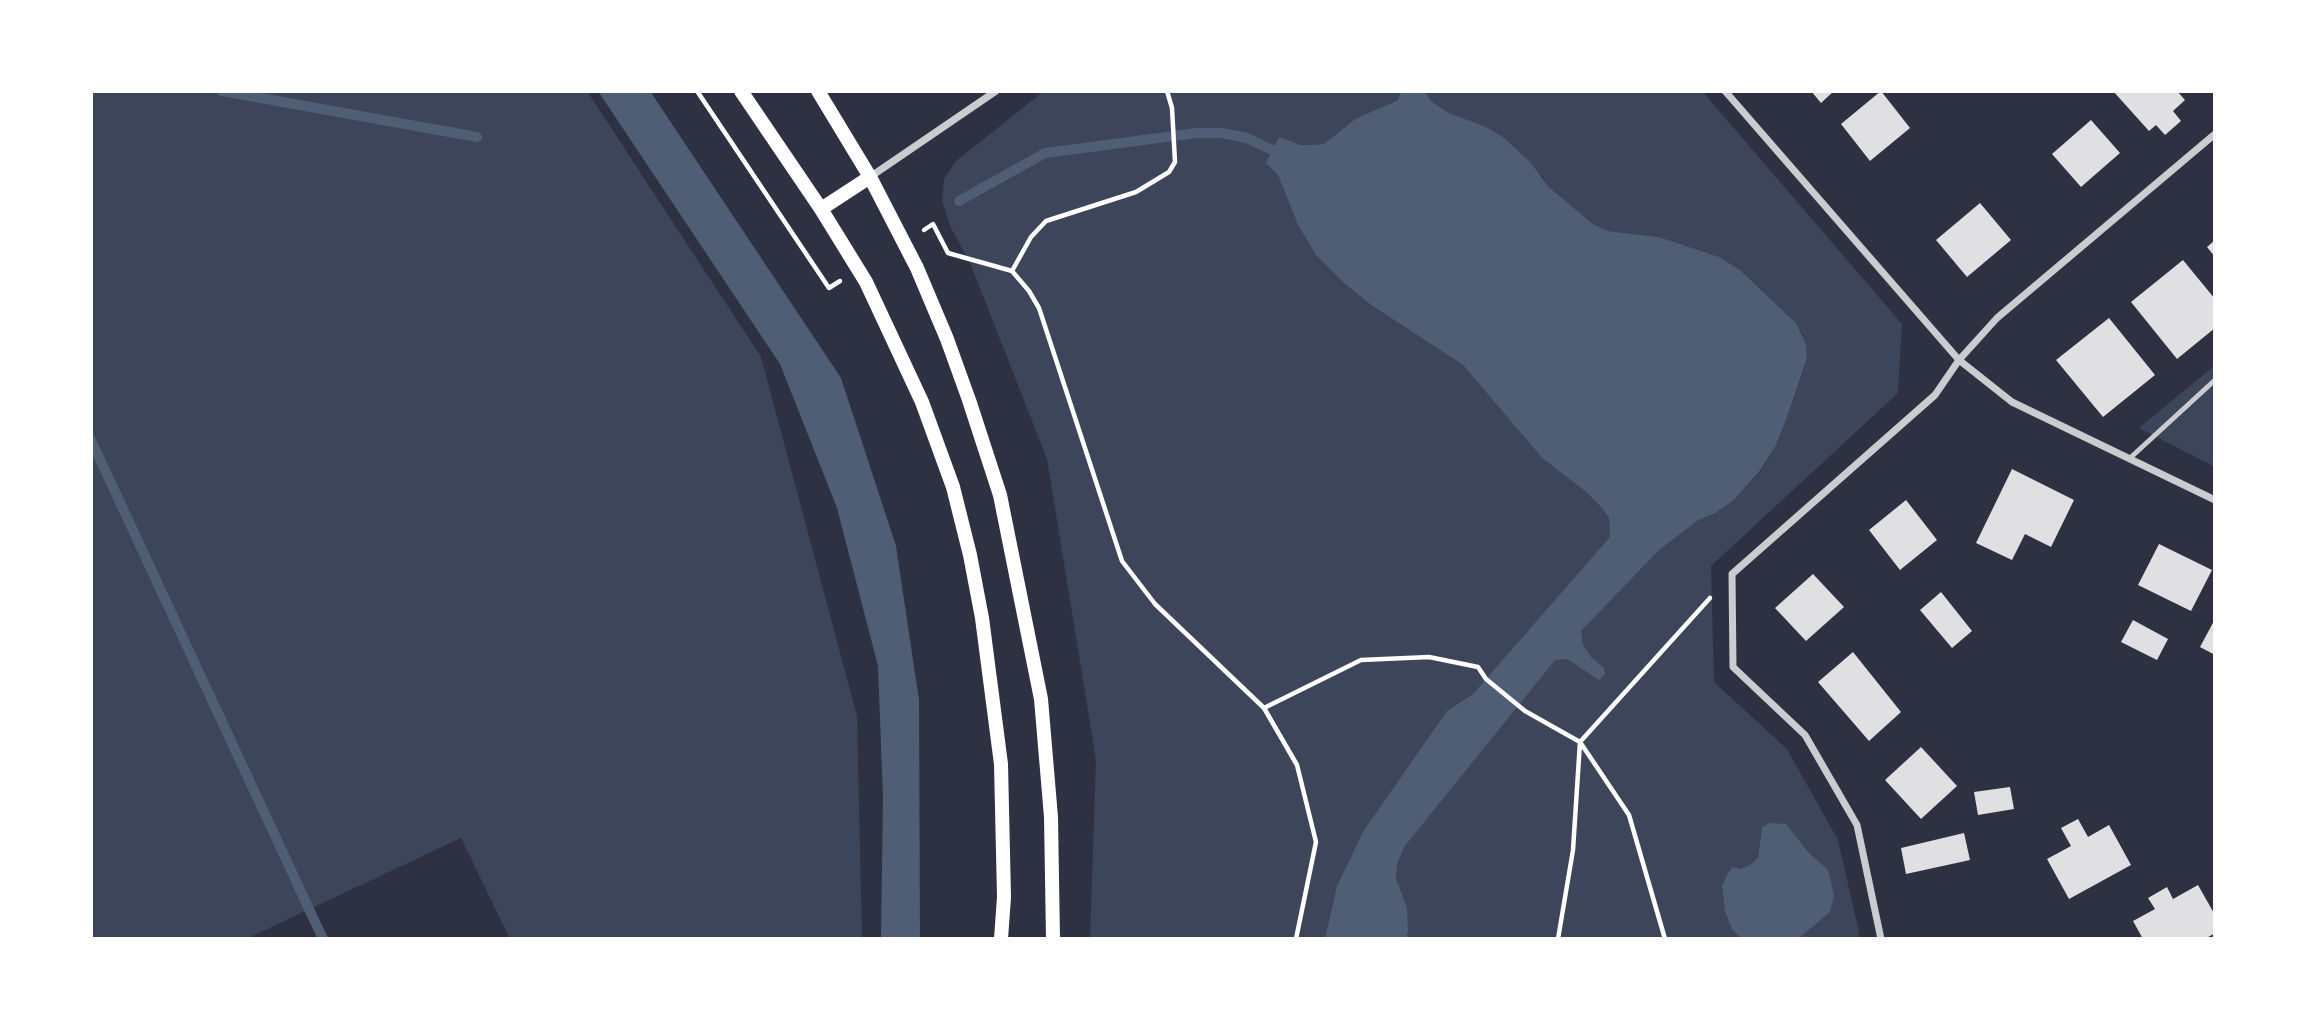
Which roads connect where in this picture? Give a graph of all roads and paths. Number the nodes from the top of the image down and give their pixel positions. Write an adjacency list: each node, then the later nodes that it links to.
1 (696, 91): 12 (path)
2 (741, 91): 9 (main road)
3 (818, 91): 8 (main road)
4 (996, 91): 8 (street)
5 (1167, 91): 11 (path)
6 (1725, 91): 13 (street)
7 (2215, 134): 13 (street)
8 (870, 177): 9 (main road); 21 (main road)
9 (821, 209): 20 (main road)
10 (921, 232): 11 (path)
11 (1012, 271): 18 (path)
12 (844, 279)
13 (1959, 360): 15 (street); 17 (street)
14 (2215, 380): 15 (lane)
15 (2129, 459): 16 (street)
16 (2215, 500)
17 (1732, 574): 19 (path); 25 (street)
18 (1264, 708): 19 (path); 22 (path)
19 (1580, 742): 23 (path); 24 (path)
20 (1001, 939)
21 (1053, 939)
22 (1296, 939)
23 (1558, 939)
24 (1665, 939)
25 (1881, 939)

